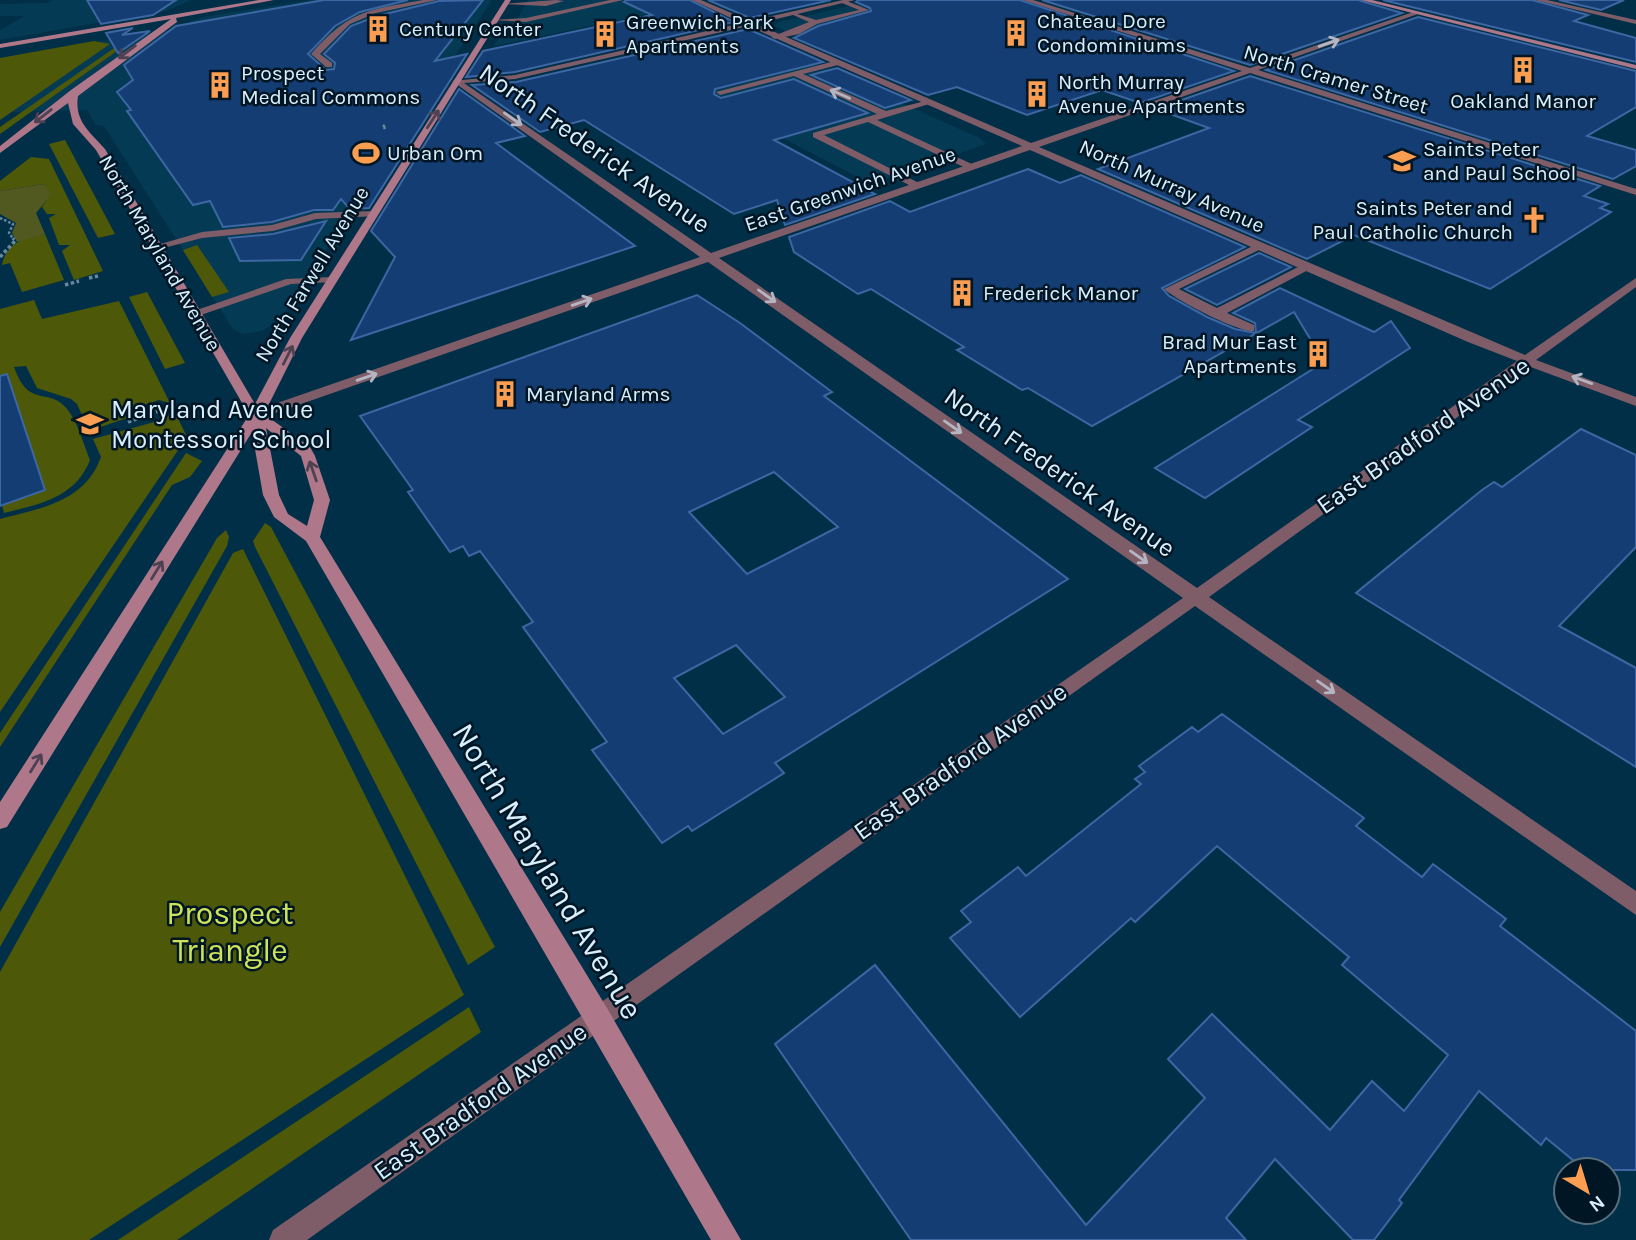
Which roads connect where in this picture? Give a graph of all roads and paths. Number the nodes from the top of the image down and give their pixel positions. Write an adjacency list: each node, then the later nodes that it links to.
1 (271, 0): 14 (main road)
2 (434, 0): 22 (street)
3 (567, 0): 11 (street)
4 (620, 0): 15 (street)
5 (695, 0): 18 (street, North Murray Avenue)
6 (1026, 0): 24 (street, North Cramer Street)
7 (1364, 0): 13 (main road)
8 (1538, 0): 17 (street)
9 (848, 1): 12 (street); 16 (street)
10 (206, 2): 14 (main road)
11 (506, 2): 15 (main road, North Farwell Avenue)
12 (793, 13): 16 (street); 18 (street)
13 (1416, 13): 23 (main road); 24 (street, East Greenwich Avenue, one-way to 13)
14 (182, 16): 20 (main road); 27 (main road, one-way to 27)
15 (495, 20): 26 (main road, North Farwell Avenue)
16 (815, 22): 19 (street)
17 (1636, 22)
18 (748, 24): 19 (street, North Murray Avenue); 26 (street)
19 (775, 37): 21 (street, North Murray Avenue)
20 (0, 47)
21 (835, 63): 25 (street); 29 (street, North Murray Avenue)
22 (329, 65)
23 (1636, 67)
24 (1250, 70): 32 (street, East Greenwich Avenue); 36 (street, North Cramer Street)
25 (795, 73): 28 (street); 30 (street, one-way to 25)
26 (456, 81): 37 (main road, North Farwell Avenue, one-way to 26); 42 (street, North Frederick Avenue, one-way to 42)
27 (74, 92): 33 (main road, one-way to 33); 40 (main road, North Maryland Avenue)
28 (720, 92)
29 (926, 102): 30 (street); 32 (street, North Murray Avenue)
30 (885, 114): 31 (street)
31 (868, 119): 34 (street); 35 (street)
32 (1030, 147): 34 (street, East Greenwich Avenue); 39 (street, North Murray Avenue)
33 (0, 150)
34 (971, 167): 35 (street, East Greenwich Avenue)
35 (917, 186): 42 (street, East Greenwich Avenue)
36 (1636, 192)
37 (373, 214): 40 (street); 46 (main road, North Farwell Avenue)
38 (0, 218): 41 (path)
39 (1259, 246): 43 (street, North Murray Avenue); 51 (street)
40 (156, 247): 50 (main road, North Maryland Avenue)
41 (0, 257)
42 (710, 257): 57 (street, East Greenwich Avenue, one-way to 42); 61 (street, North Frederick Avenue, one-way to 61)
43 (1307, 267): 51 (street); 53 (street, North Murray Avenue)
44 (97, 276): 45 (path)
45 (89, 278)
46 (331, 280): 50 (street); 57 (main road, North Farwell Avenue, one-way to 46)
47 (79, 281): 49 (path)
48 (1636, 282): 53 (street, East Bradford Avenue)
49 (65, 285)
50 (194, 313): 57 (main road, North Maryland Avenue)
51 (1217, 313): 52 (street)
52 (1250, 328)
53 (1526, 362): 54 (street, North Murray Avenue, one-way to 53); 61 (street, East Bradford Avenue)
54 (1636, 402)
55 (172, 407): 56 (path)
56 (156, 412)
57 (256, 415): 60 (main road, North Maryland Avenue); 60 (main road, North Maryland Avenue, one-way to 57); 62 (main road, North Farwell Avenue, one-way to 57)
58 (145, 416): 59 (path)
59 (128, 422)
60 (312, 537): 64 (main road, North Maryland Avenue)
61 (1195, 596): 63 (street, North Frederick Avenue, one-way to 63); 64 (street, East Bradford Avenue)
62 (0, 821)
63 (1636, 904)
64 (598, 1017): 65 (street, East Bradford Avenue); 66 (main road, North Maryland Avenue)
65 (283, 1240)
66 (727, 1240)

